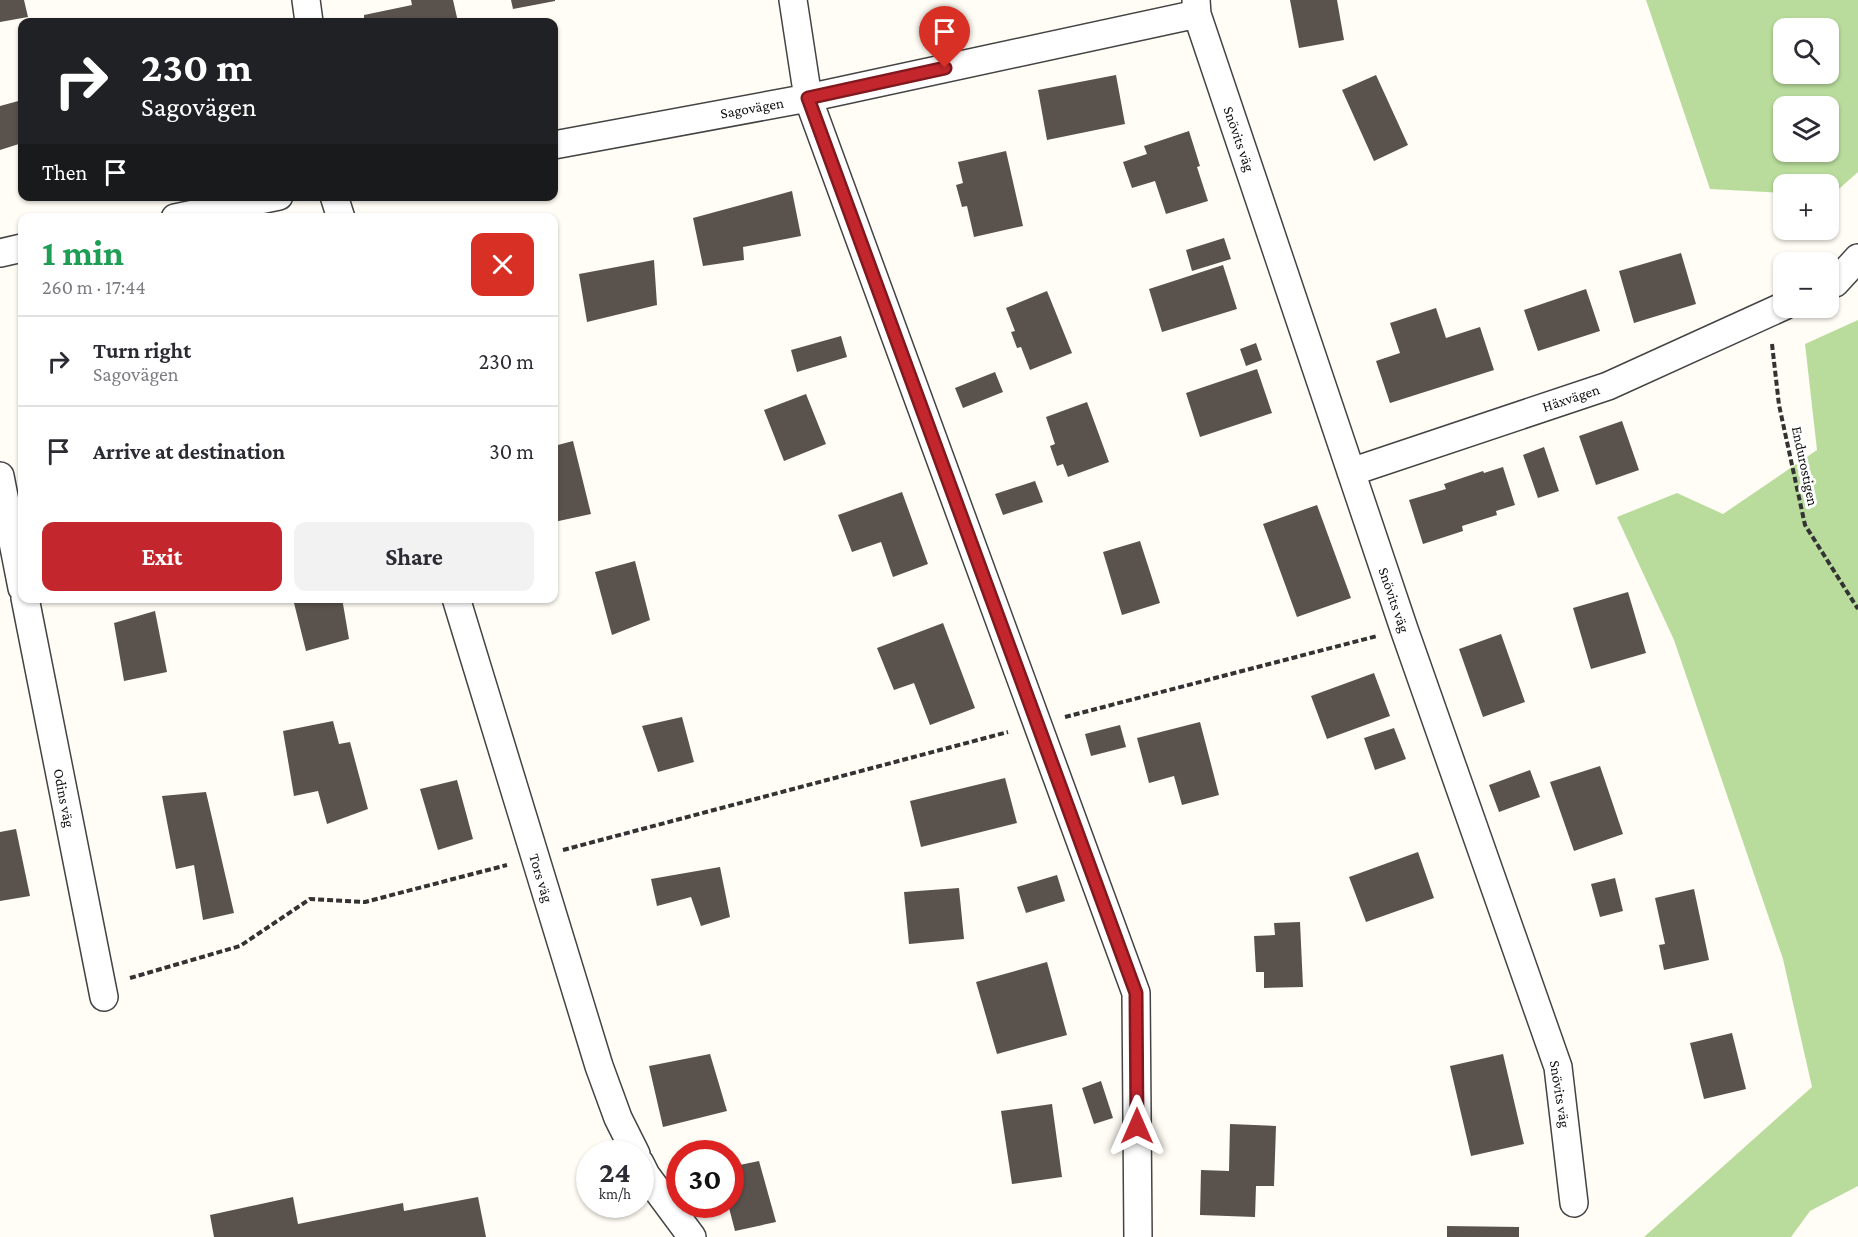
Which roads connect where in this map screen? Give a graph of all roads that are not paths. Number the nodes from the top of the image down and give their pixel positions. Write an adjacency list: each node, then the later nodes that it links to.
1 (306, 0): 4 (street)
2 (793, 0): 5 (street)
3 (1196, 7): 5 (street, Sagovägen); 14 (street, Snövits väg)
4 (308, 18)
5 (808, 98): 6 (street, Sagovägen); 24 (street)
6 (558, 144)
7 (255, 201): 8 (street)
8 (199, 213)
9 (18, 249): 10 (street)
10 (0, 253)
11 (1858, 258): 12 (street)
12 (1839, 279)
13 (1773, 311): 14 (street, Häxvägen)
14 (1351, 472): 22 (street, Snövits väg)
15 (0, 476): 16 (street)
16 (18, 568)
17 (25, 603): 19 (street, Odins väg)
18 (458, 603): 20 (street, Tors väg)
19 (103, 991)
20 (629, 1140)
21 (654, 1185): 23 (street)
22 (1574, 1203)
23 (692, 1237)
24 (1138, 1237)

